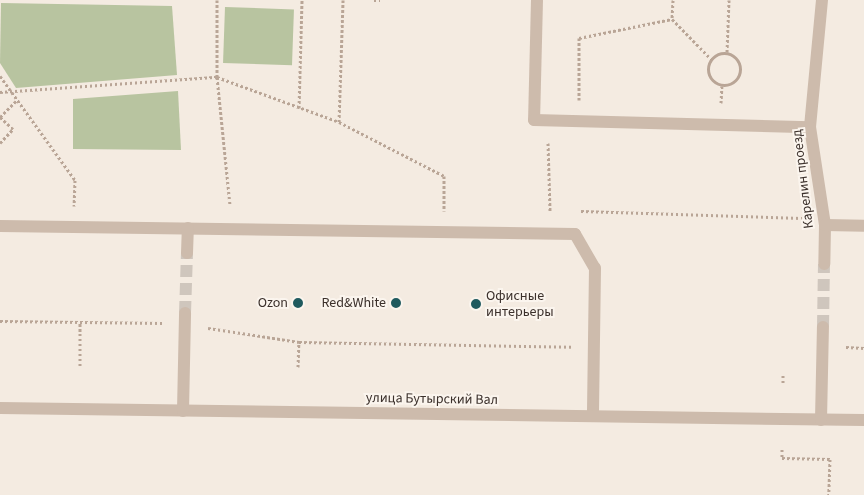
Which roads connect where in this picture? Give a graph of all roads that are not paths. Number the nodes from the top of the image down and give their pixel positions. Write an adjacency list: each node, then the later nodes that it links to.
1 (537, 0): 3 (street)
2 (822, 0): 3 (street, Карелин проезд)
3 (810, 127): 4 (street, Карелин проезд)
4 (825, 225): 6 (street); 9 (street, Карелин проезд)
5 (0, 226): 7 (street)
6 (864, 226)
7 (188, 228): 8 (street); 14 (street)
8 (187, 253)
9 (824, 264)
10 (185, 319): 13 (street)
11 (823, 327): 15 (street)
12 (0, 408): 13 (street, улица Бутырский Вал)
13 (182, 411): 14 (street, улица Бутырский Вал)
14 (592, 416): 15 (street, улица Бутырский Вал)
15 (821, 420): 16 (street, улица Бутырский Вал)
16 (864, 420)

